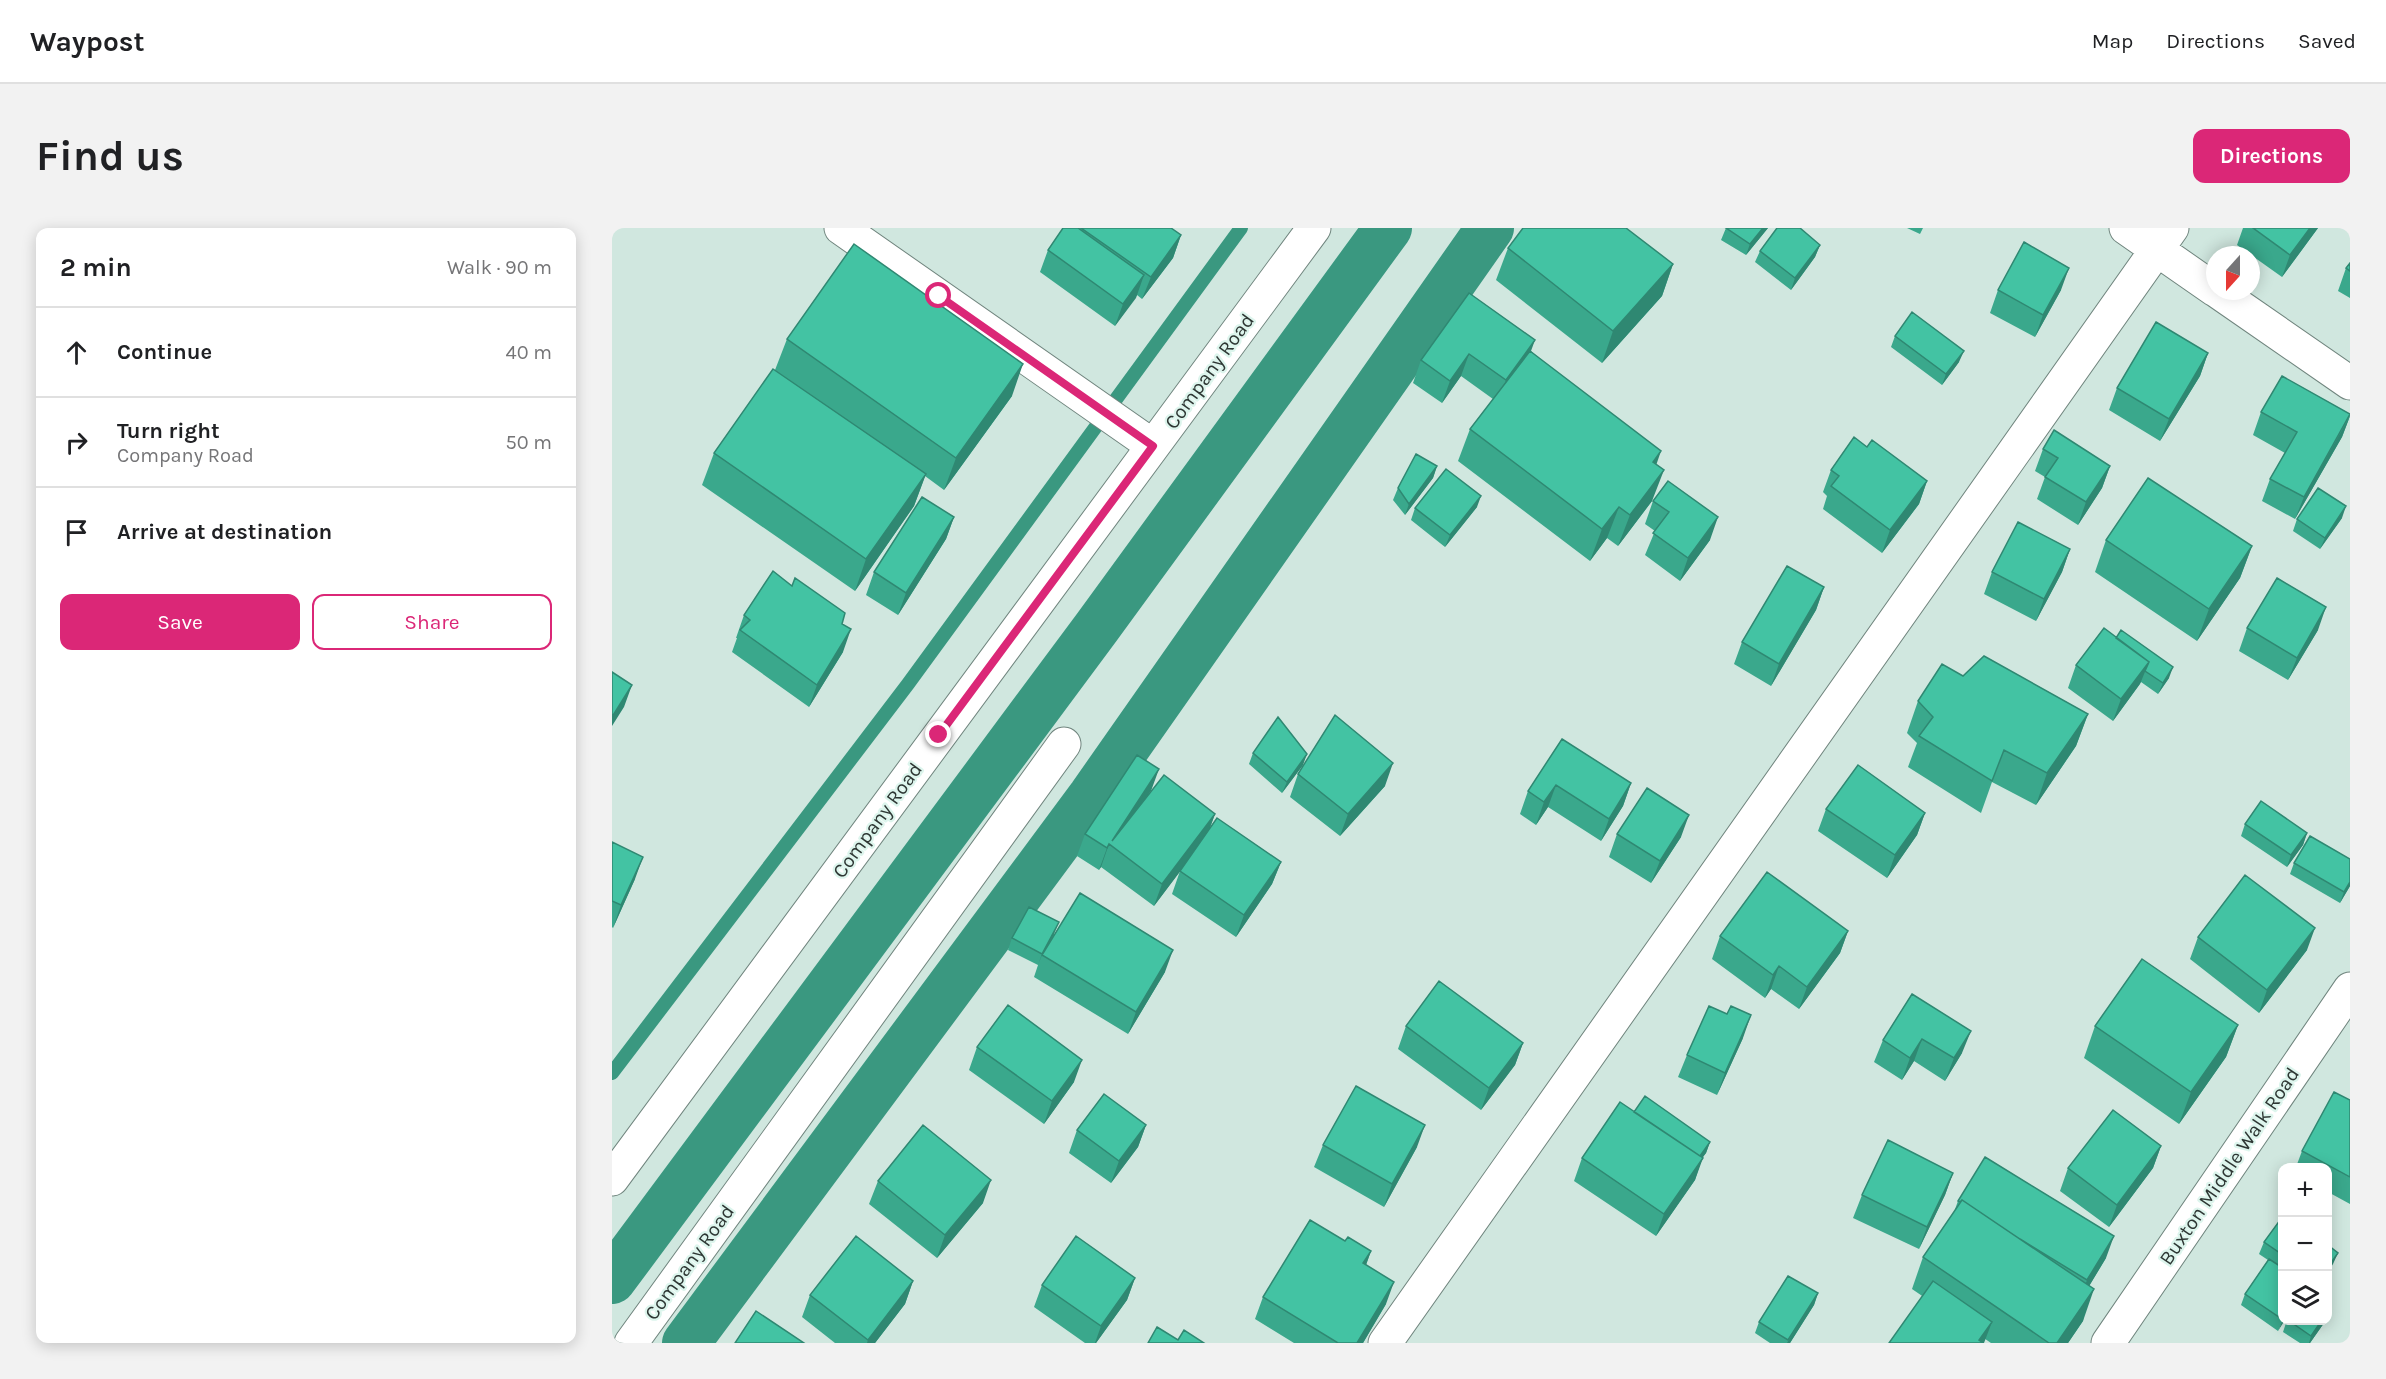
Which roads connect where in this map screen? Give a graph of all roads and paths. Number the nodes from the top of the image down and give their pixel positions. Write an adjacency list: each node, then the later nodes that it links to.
1 (841, 228): 8 (street)
2 (1314, 228): 8 (street, Company Road)
3 (2126, 228): 4 (street)
4 (2165, 239): 5 (street); 13 (street)
5 (2206, 280)
6 (2230, 300): 7 (street)
7 (2350, 383)
8 (1153, 446): 11 (street, Company Road)
9 (1064, 744): 12 (street, Company Road)
10 (2350, 989): 14 (street, Buxton Middle Walk Road)
11 (612, 1179)
12 (631, 1343)
13 (1385, 1343)
14 (2108, 1343)

